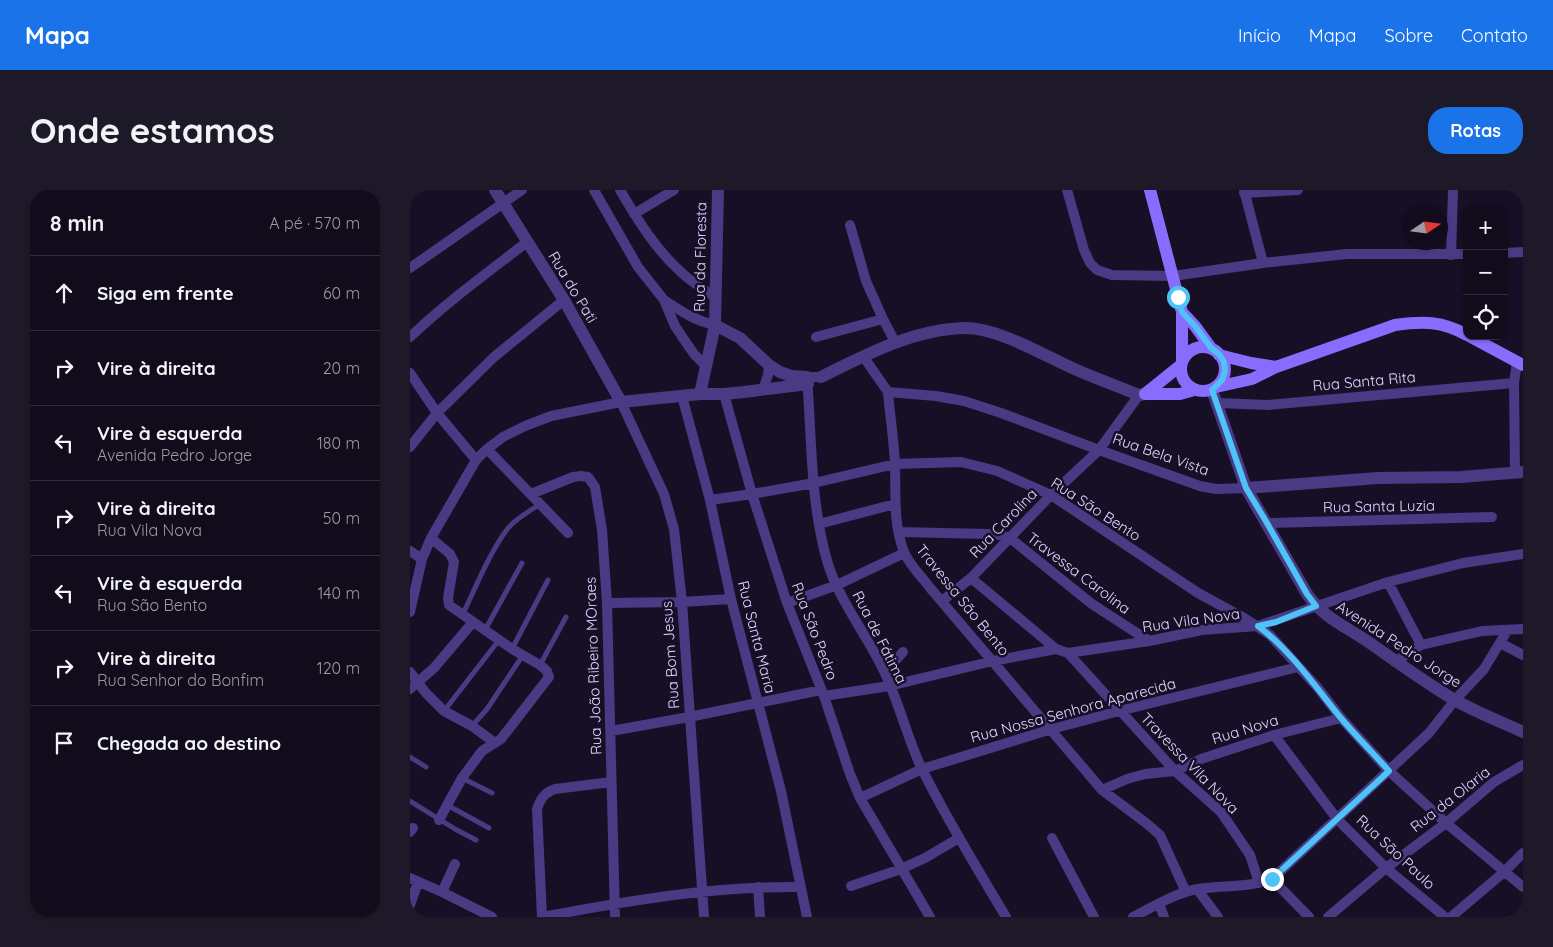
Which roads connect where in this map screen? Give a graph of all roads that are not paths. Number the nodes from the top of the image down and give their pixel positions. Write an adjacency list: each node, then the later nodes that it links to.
1 (494, 190): 12 (street, Rua do Pati)
2 (522, 190): 12 (street)
3 (594, 190): 25 (street)
4 (620, 190): 13 (street)
5 (674, 190): 13 (street)
6 (718, 190): 23 (street, Rua da Floresta)
7 (1067, 190): 22 (street)
8 (1150, 190): 22 (main road)
9 (1298, 190): 11 (street)
10 (1453, 190): 19 (street)
11 (1244, 191): 20 (street)
12 (504, 203): 15 (street, Rua do Pati); 21 (street)
13 (634, 214): 23 (street)
14 (850, 225): 27 (street)
15 (527, 242): 24 (street, Rua do Pati); 30 (street)
16 (1523, 252): 17 (street)
17 (1508, 253)
18 (1463, 254): 19 (street)
19 (1451, 255): 20 (street)
20 (1263, 262): 22 (street)
21 (410, 268)
22 (1173, 276): 26 (main road)
23 (716, 298): 28 (street, Rua da Floresta)
24 (564, 300): 53 (street, Rua do Pati); 55 (street)
25 (664, 300): 28 (street); 38 (street)
26 (1182, 312): 34 (main road); 36 (main road)
27 (883, 319): 31 (street); 33 (street)
28 (715, 325): 38 (street, Rua da Floresta); 39 (street)
29 (1463, 333): 40 (main road)
30 (410, 337)
31 (816, 338)
32 (1476, 340): 37 (main road)
33 (895, 342): 35 (street); 51 (street)
34 (1215, 351): 36 (main road); 40 (main road); 45 (main road)
35 (863, 356): 42 (street); 48 (street)
36 (1181, 362): 47 (main road); 51 (main road)
37 (1520, 363): 44 (street)
38 (706, 366): 49 (street, Rua da Floresta)
39 (769, 366): 43 (street); 46 (street)
40 (1276, 367): 45 (main road)
41 (410, 373): 55 (street)
42 (821, 377): 43 (street)
43 (807, 380): 46 (street); 62 (street, Rua de Fátima)
44 (1514, 383): 54 (street, Rua Santa Rita); 61 (street)
45 (1214, 388): 47 (main road); 54 (street, Avenida Pedro Jorge)
46 (763, 390): 50 (street)
47 (1194, 390): 51 (main road)
48 (888, 392): 58 (street, Rua Bela Vista); 60 (street, Travessa São Bento)
49 (700, 394): 50 (street); 52 (street)
50 (724, 394): 65 (street, Rua São Pedro)
51 (1142, 394): 58 (street, Rua Carolina)
52 (682, 396): 53 (street); 67 (street, Rua Santa Maria)
53 (621, 402): 57 (street); 88 (street, Rua Bom Jesus)
54 (1216, 403): 63 (street, Avenida Pedro Jorge)
55 (437, 413): 56 (street); 59 (street)
56 (410, 447)
57 (487, 449): 59 (street); 64 (street)
58 (1099, 450): 63 (street, Rua Bela Vista); 66 (street, Rua Carolina)
59 (476, 460): 75 (street)
60 (895, 464): 62 (street, Rua São Bento); 66 (street, Rua São Bento); 69 (street, Travessa São Bento)
61 (1519, 472): 63 (street, Rua Bela Vista)
62 (814, 483): 65 (street, Rua São Bento); 72 (street, Rua de Fátima)
63 (1246, 488): 71 (street, Avenida Pedro Jorge)
64 (531, 494): 68 (street); 89 (street, Rua João Ribeiro MOraes)
65 (752, 494): 67 (street, Rua São Bento); 90 (street, Rua São Pedro)
66 (1051, 494): 76 (street, Rua Carolina); 96 (street, Rua São Bento)
67 (710, 500): 86 (street, Rua Santa Maria)
68 (540, 504): 74 (street); 93 (lane)
69 (895, 504): 72 (street); 73 (street, Travessa São Bento)
70 (1492, 517): 71 (street, Rua Santa Luzia)
71 (1267, 523): 91 (street, Avenida Pedro Jorge)
72 (819, 524): 85 (street, Rua de Fátima)
73 (898, 532): 76 (street, Travessa Carolina); 78 (street, Travessa São Bento)
74 (568, 533)
75 (431, 538): 80 (street); 93 (street)
76 (1010, 538): 82 (street, Rua Carolina); 101 (street, Travessa Carolina)
77 (410, 551): 80 (street)
78 (904, 553): 85 (street); 87 (street, Travessa São Bento)
79 (1523, 554): 84 (street)
80 (422, 559): 92 (street)
81 (522, 564): 98 (lane)
82 (971, 578): 87 (street, Rua Carolina); 105 (street)
83 (548, 580): 104 (lane)
84 (1388, 582): 91 (street); 103 (street, Avenida Pedro Jorge)
85 (837, 584): 90 (street); 115 (street, Rua de Fátima)
86 (731, 599): 88 (street); 121 (street, Rua Santa Maria)
87 (942, 600): 110 (street, Travessa São Bento)
88 (682, 602): 89 (street); 124 (street, Rua Bom Jesus)
89 (607, 603): 128 (street, Rua João Ribeiro MOraes)
90 (787, 603): 119 (street, Rua São Pedro)
91 (1316, 606): 96 (street, Rua Vila Nova); 111 (street, Avenida Pedro Jorge)
92 (410, 612)
93 (462, 616): 95 (street)
94 (566, 617): 112 (lane)
95 (472, 622): 98 (street); 116 (street)
96 (1258, 626): 101 (street, Rua Vila Nova); 113 (street, Rua São Bento)
97 (1523, 629): 99 (street)
98 (485, 630): 100 (street)
99 (1507, 631): 102 (street); 103 (street)
100 (499, 640): 104 (street); 122 (lane)
101 (1149, 642): 107 (street, Rua Vila Nova)
102 (1500, 642): 108 (street); 120 (street)
103 (1421, 645): 111 (street)
104 (512, 649): 109 (street)
105 (1056, 649): 107 (street); 110 (street)
106 (904, 652): 115 (street)
107 (1068, 653): 123 (street, Travessa Vila Nova)
108 (1523, 655)
109 (523, 656): 112 (street); 126 (lane)
110 (993, 661): 117 (street); 127 (street, Travessa São Bento)
111 (1395, 662): 120 (street, Avenida Pedro Jorge)
112 (540, 665): 131 (street)
113 (1298, 667): 123 (street, Rua Nossa Senhora Aparecida); 125 (street, Rua São Bento)
114 (410, 672): 116 (street)
115 (884, 672): 117 (street, Rua de Fátima)
116 (418, 682): 118 (street); 122 (street)
117 (889, 686): 119 (street); 135 (street, Rua de Fátima)
118 (410, 689)
119 (822, 693): 121 (street); 142 (street, Rua São Pedro)
120 (1455, 700): 129 (street, Avenida Pedro Jorge); 137 (street)
121 (758, 704): 124 (street); 162 (street, Rua Santa Maria)
122 (444, 711): 126 (street)
123 (1119, 711): 127 (street, Rua Nossa Senhora Aparecida); 136 (street, Travessa Vila Nova)
124 (689, 717): 128 (street); 166 (street, Rua Bom Jesus)
125 (1341, 718): 130 (street, Rua Nova); 137 (street, Rua São Bento)
126 (472, 726): 131 (street)
127 (1052, 729): 135 (street, Rua Nossa Senhora Aparecida); 140 (street, Travessa São Bento)
128 (611, 731): 139 (street, Rua João Ribeiro MOraes)
129 (1523, 732)
130 (1274, 735): 136 (street, Rua Nova); 145 (street, Rua São Paulo)
131 (495, 742): 138 (street)
132 (410, 757): 134 (lane)
133 (1523, 765): 147 (street, Rua da Olaria)
134 (426, 767)
135 (922, 769): 142 (street, Rua Nossa Senhora Aparecida); 149 (street, Rua de Fátima)
136 (1175, 771): 140 (street, Rua Nova); 159 (street, Travessa Vila Nova)
137 (1389, 771): 145 (street); 147 (street, Rua São Bento)
138 (462, 778): 141 (lane); 144 (street)
139 (611, 782): 168 (street, Rua João Ribeiro MOraes); 174 (street)
140 (1102, 790): 167 (street, Travessa São Bento)
141 (492, 793)
142 (860, 798): 155 (street, Rua São Pedro)
143 (410, 801): 146 (lane)
144 (447, 805): 146 (street); 148 (lane)
145 (1337, 818): 154 (street, Rua São Paulo); 157 (street)
146 (439, 820): 151 (lane)
147 (1446, 823): 154 (street, Rua da Olaria); 156 (street, Rua São Bento)
148 (489, 828)
149 (959, 838): 155 (street); 179 (street, Rua de Fátima)
150 (1052, 838): 180 (street)
151 (476, 840)
152 (1523, 853): 156 (street)
153 (455, 864): 165 (street)
154 (1386, 868): 185 (street, Rua da Olaria); 186 (street, Rua São Paulo)
155 (901, 869): 160 (street); 178 (street, Rua São Pedro)
156 (1504, 872): 163 (street, Rua São Bento); 187 (street)
157 (1272, 879): 159 (street); 184 (street)
158 (414, 880): 165 (street); 170 (street)
159 (1259, 883): 164 (street)
160 (851, 886)
161 (758, 887): 162 (street); 166 (street); 177 (street)
162 (800, 887): 172 (street, Rua Santa Maria)
163 (1523, 887)
164 (1197, 889): 167 (street); 183 (street)
165 (442, 892): 171 (street)
166 (701, 892): 168 (street); 176 (street, Rua Bom Jesus)
167 (1186, 892): 169 (street)
168 (614, 903): 174 (street); 175 (street, Rua João Ribeiro MOraes)
169 (1159, 904): 181 (street); 182 (street)
170 (410, 905)
171 (471, 913): 173 (street)
172 (806, 913)
173 (492, 917)
174 (542, 917)
175 (615, 917)
176 (704, 917)
177 (760, 917)
178 (930, 917)
179 (1006, 917)
180 (1094, 917)
181 (1134, 917)
182 (1164, 917)
183 (1218, 917)
184 (1309, 917)
185 (1328, 917)
186 (1445, 917)
187 (1451, 917)

